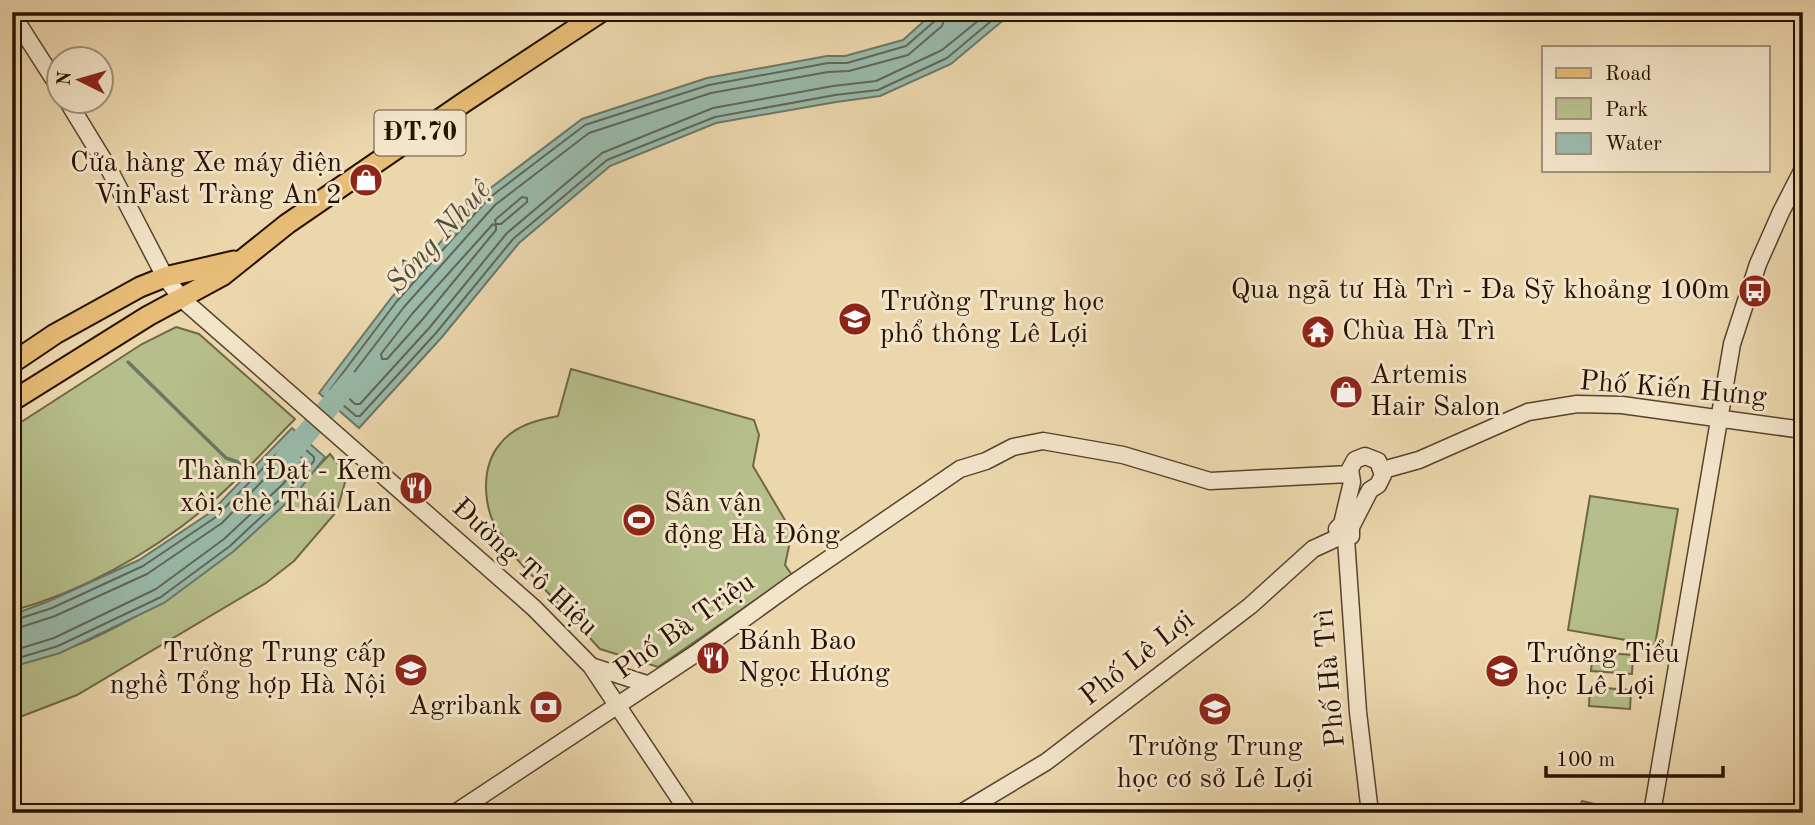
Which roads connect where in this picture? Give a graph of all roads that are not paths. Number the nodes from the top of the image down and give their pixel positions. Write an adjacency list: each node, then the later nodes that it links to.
1 (601, 12): 6 (main road, ĐT.70)
2 (12, 14): 3 (street)
3 (46, 67)
4 (77, 116): 7 (street)
5 (1803, 169): 13 (street)
6 (242, 258): 7 (main road, ĐT.70); 8 (main road, ĐT.70)
7 (165, 277): 8 (street); 9 (main road, ĐT.70)
8 (182, 299): 10 (main road, ĐT.70); 19 (street, Đường Tô Hiệu)
9 (55, 334): 10 (main road); 11 (main road, ĐT.70)
10 (74, 362): 12 (main road, ĐT.70)
11 (12, 363)
12 (12, 401)
13 (1720, 417): 14 (street, Phố Kiến Hưng); 15 (street, Phố Kiến Hưng); 26 (street)
14 (1803, 430)
15 (1382, 470): 16 (street); 17 (street)
16 (1351, 478): 17 (street); 18 (street); 20 (street, Phố Bà Triệu)
17 (1370, 490): 18 (street)
18 (1345, 531): 22 (street, Phố Lê Lợi); 25 (street, Phố Hà Trì)
19 (591, 666): 20 (street); 21 (street, Đường Tô Hiệu)
20 (647, 684): 21 (street, Phố Bà Triệu)
21 (618, 705): 23 (street, Phố Bà Triệu); 24 (street, Đường Tô Hiệu)
22 (966, 811)
23 (454, 813)
24 (689, 813)
25 (1370, 813)
26 (1652, 813)

